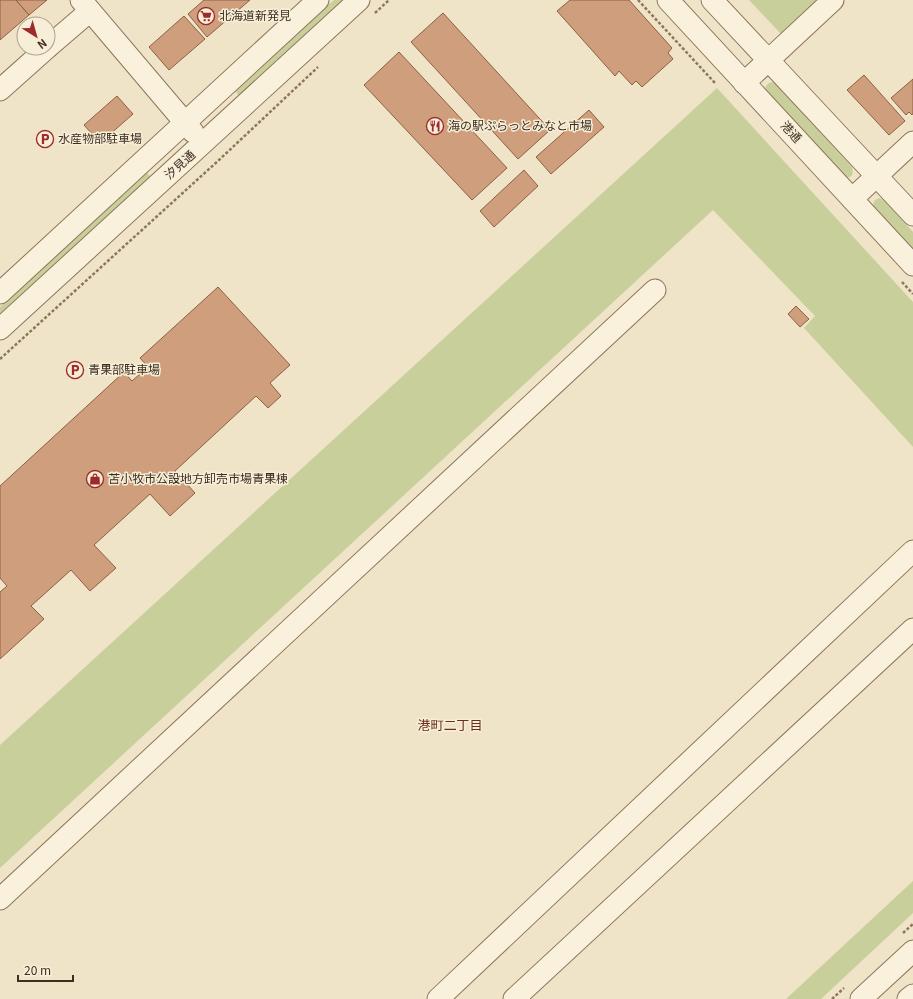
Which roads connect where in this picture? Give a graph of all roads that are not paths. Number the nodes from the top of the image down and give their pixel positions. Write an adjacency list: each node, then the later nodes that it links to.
1 (318, 0): 12 (street)
2 (668, 0): 10 (street, 港通)
3 (712, 0): 9 (street)
4 (833, 0): 9 (street)
5 (85, 5): 7 (street); 12 (street)
6 (366, 8): 14 (street, 汐見通)
7 (56, 39)
8 (39, 56): 11 (street)
9 (768, 60): 10 (street); 15 (street)
10 (744, 82): 16 (street, 港通)
11 (0, 90)
12 (185, 122): 14 (street); 20 (street)
13 (913, 142): 15 (street)
14 (203, 143): 21 (street, 汐見通)
15 (877, 176): 16 (street); 17 (street)
16 (852, 199): 18 (street, 港通)
17 (913, 215)
18 (913, 265)
19 (655, 290): 24 (street)
20 (0, 292)
21 (0, 329)
22 (913, 551): 27 (street)
23 (913, 629): 28 (street)
24 (0, 899)
25 (913, 951): 29 (street)
26 (913, 995): 30 (street)
27 (438, 999)
28 (514, 999)
29 (861, 999)
30 (908, 999)

